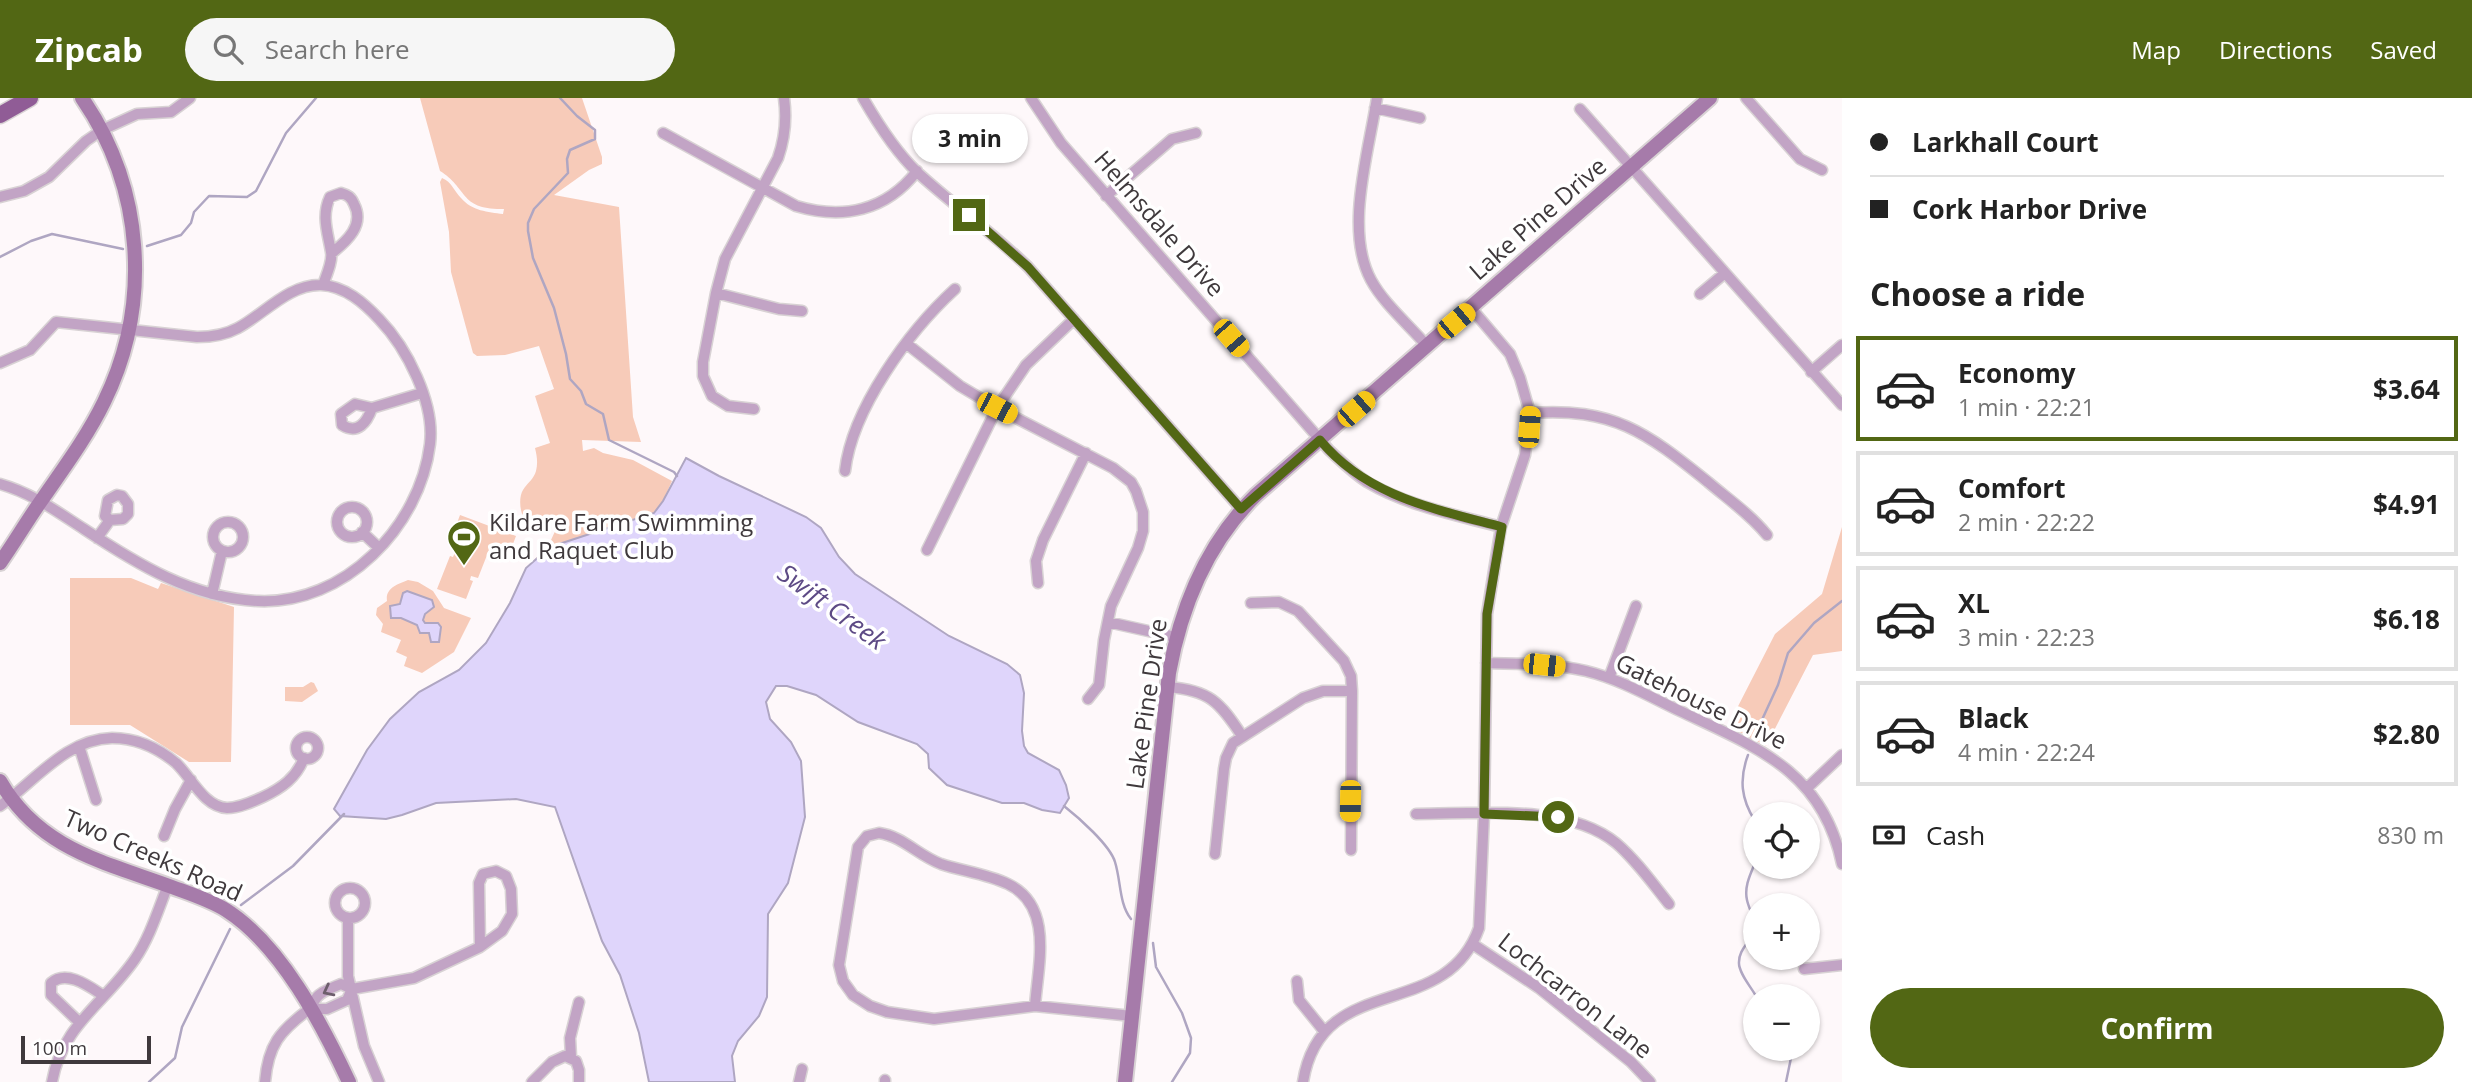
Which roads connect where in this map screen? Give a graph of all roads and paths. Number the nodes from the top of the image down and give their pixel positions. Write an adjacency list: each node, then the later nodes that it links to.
1 (30, 98): 11 (main road)
2 (82, 98): 13 (street)
3 (190, 98): 13 (street)
4 (784, 98): 19 (street)
5 (863, 98): 18 (street)
6 (1031, 98): 20 (street, Helmsdale Drive)
7 (1710, 98): 16 (street, Lake Pine Drive)
8 (1745, 98): 17 (street)
9 (1376, 103): 12 (street); 34 (street)
10 (1580, 109): 16 (street)
11 (0, 115)
12 (1420, 118)
13 (102, 130): 21 (street); 31 (street)
14 (663, 134): 19 (street)
15 (1196, 134): 20 (street)
16 (1632, 167): 23 (street); 28 (street, Lake Pine Drive)
17 (1822, 170)
18 (917, 172): 19 (street); 30 (street)
19 (762, 188): 26 (street)
20 (1106, 196): 43 (street, Helmsdale Drive)
21 (0, 197)
22 (332, 253): 22 (street); 24 (street)
23 (1725, 273): 27 (street); 36 (street)
24 (323, 285): 31 (street); 37 (street)
25 (955, 289): 32 (street)
26 (716, 293): 29 (street); 41 (street)
27 (1700, 294)
28 (1471, 309): 34 (street, Lake Pine Drive); 42 (street)
29 (802, 311)
30 (1074, 319): 40 (street); 48 (street)
31 (130, 330): 35 (street); 47 (street)
32 (907, 344): 40 (street); 45 (street)
33 (1842, 345): 36 (street)
34 (1427, 346): 43 (street, Lake Pine Drive)
35 (0, 363)
36 (1811, 372): 38 (street)
37 (422, 393): 39 (street); 54 (street)
38 (1842, 405)
39 (372, 408)
40 (997, 408): 44 (street); 55 (street)
41 (754, 409)
42 (1530, 413): 50 (street); 52 (street)
43 (1320, 440): 48 (street, Lake Pine Drive); 50 (street, Helmsdale Drive)
44 (1087, 453): 58 (street); 62 (street)
45 (845, 471)
46 (0, 484): 47 (street)
47 (41, 501): 53 (street); 57 (street)
48 (1241, 509): 63 (street, Lake Pine Drive)
49 (110, 520): 53 (street)
50 (1502, 527): 64 (street)
51 (362, 532): 54 (street)
52 (1767, 535)
53 (97, 538): 59 (street)
54 (379, 548): 59 (street)
55 (927, 550)
56 (222, 551): 59 (street)
57 (0, 563)
58 (1038, 583)
59 (212, 594)
60 (1251, 603): 67 (street)
61 (1636, 606): 65 (street)
62 (1108, 622): 63 (street); 68 (street)
63 (1175, 637): 66 (street, Lake Pine Drive)
64 (1486, 663): 65 (street, Gatehouse Drive); 79 (street)
65 (1609, 678): 75 (street, Gatehouse Drive)
66 (1168, 687): 69 (street); 97 (street, Lake Pine Drive)
67 (1352, 691): 69 (street); 81 (street)
68 (1088, 699)
69 (1242, 736): 82 (street)
70 (79, 746): 73 (street); 76 (street); 77 (street)
71 (1842, 755): 75 (street)
72 (304, 758): 73 (street)
73 (191, 780): 80 (street)
74 (0, 781): 77 (street, Two Creeks Road)
75 (1807, 789): 83 (street, Gatehouse Drive)
76 (96, 800)
77 (5, 803): 84 (street, Two Creeks Road)
78 (1416, 814): 79 (street)
79 (1484, 814): 85 (street); 87 (street)
80 (164, 836)
81 (1350, 850)
82 (1215, 854)
83 (1842, 864)
84 (168, 885): 93 (street); 96 (street, Two Creeks Road)
85 (1670, 904)
86 (348, 918): 92 (street)
87 (1474, 945): 99 (street); 111 (street, Lochcarron Lane)
88 (480, 947): 88 (street); 92 (street)
89 (1842, 965): 90 (street)
90 (1820, 967)
91 (1297, 981): 99 (street)
92 (352, 989): 96 (street); 96 (street, one-way to 96); 105 (street)
93 (104, 996): 98 (street); 98 (street)
94 (579, 1002): 100 (street)
95 (1035, 1006): 95 (street); 97 (street)
96 (310, 1009): 103 (street); 104 (street, Two Creeks Road)
97 (1132, 1016): 109 (street, Lake Pine Drive)
98 (79, 1022): 102 (street)
99 (1324, 1031): 110 (street)
100 (571, 1057): 106 (street); 107 (street)
101 (802, 1069): 108 (street)
102 (52, 1082)
103 (265, 1082)
104 (349, 1082)
105 (379, 1082)
106 (532, 1082)
107 (579, 1082)
108 (799, 1082)
109 (1125, 1082)
110 (1303, 1082)
111 (1650, 1082)

